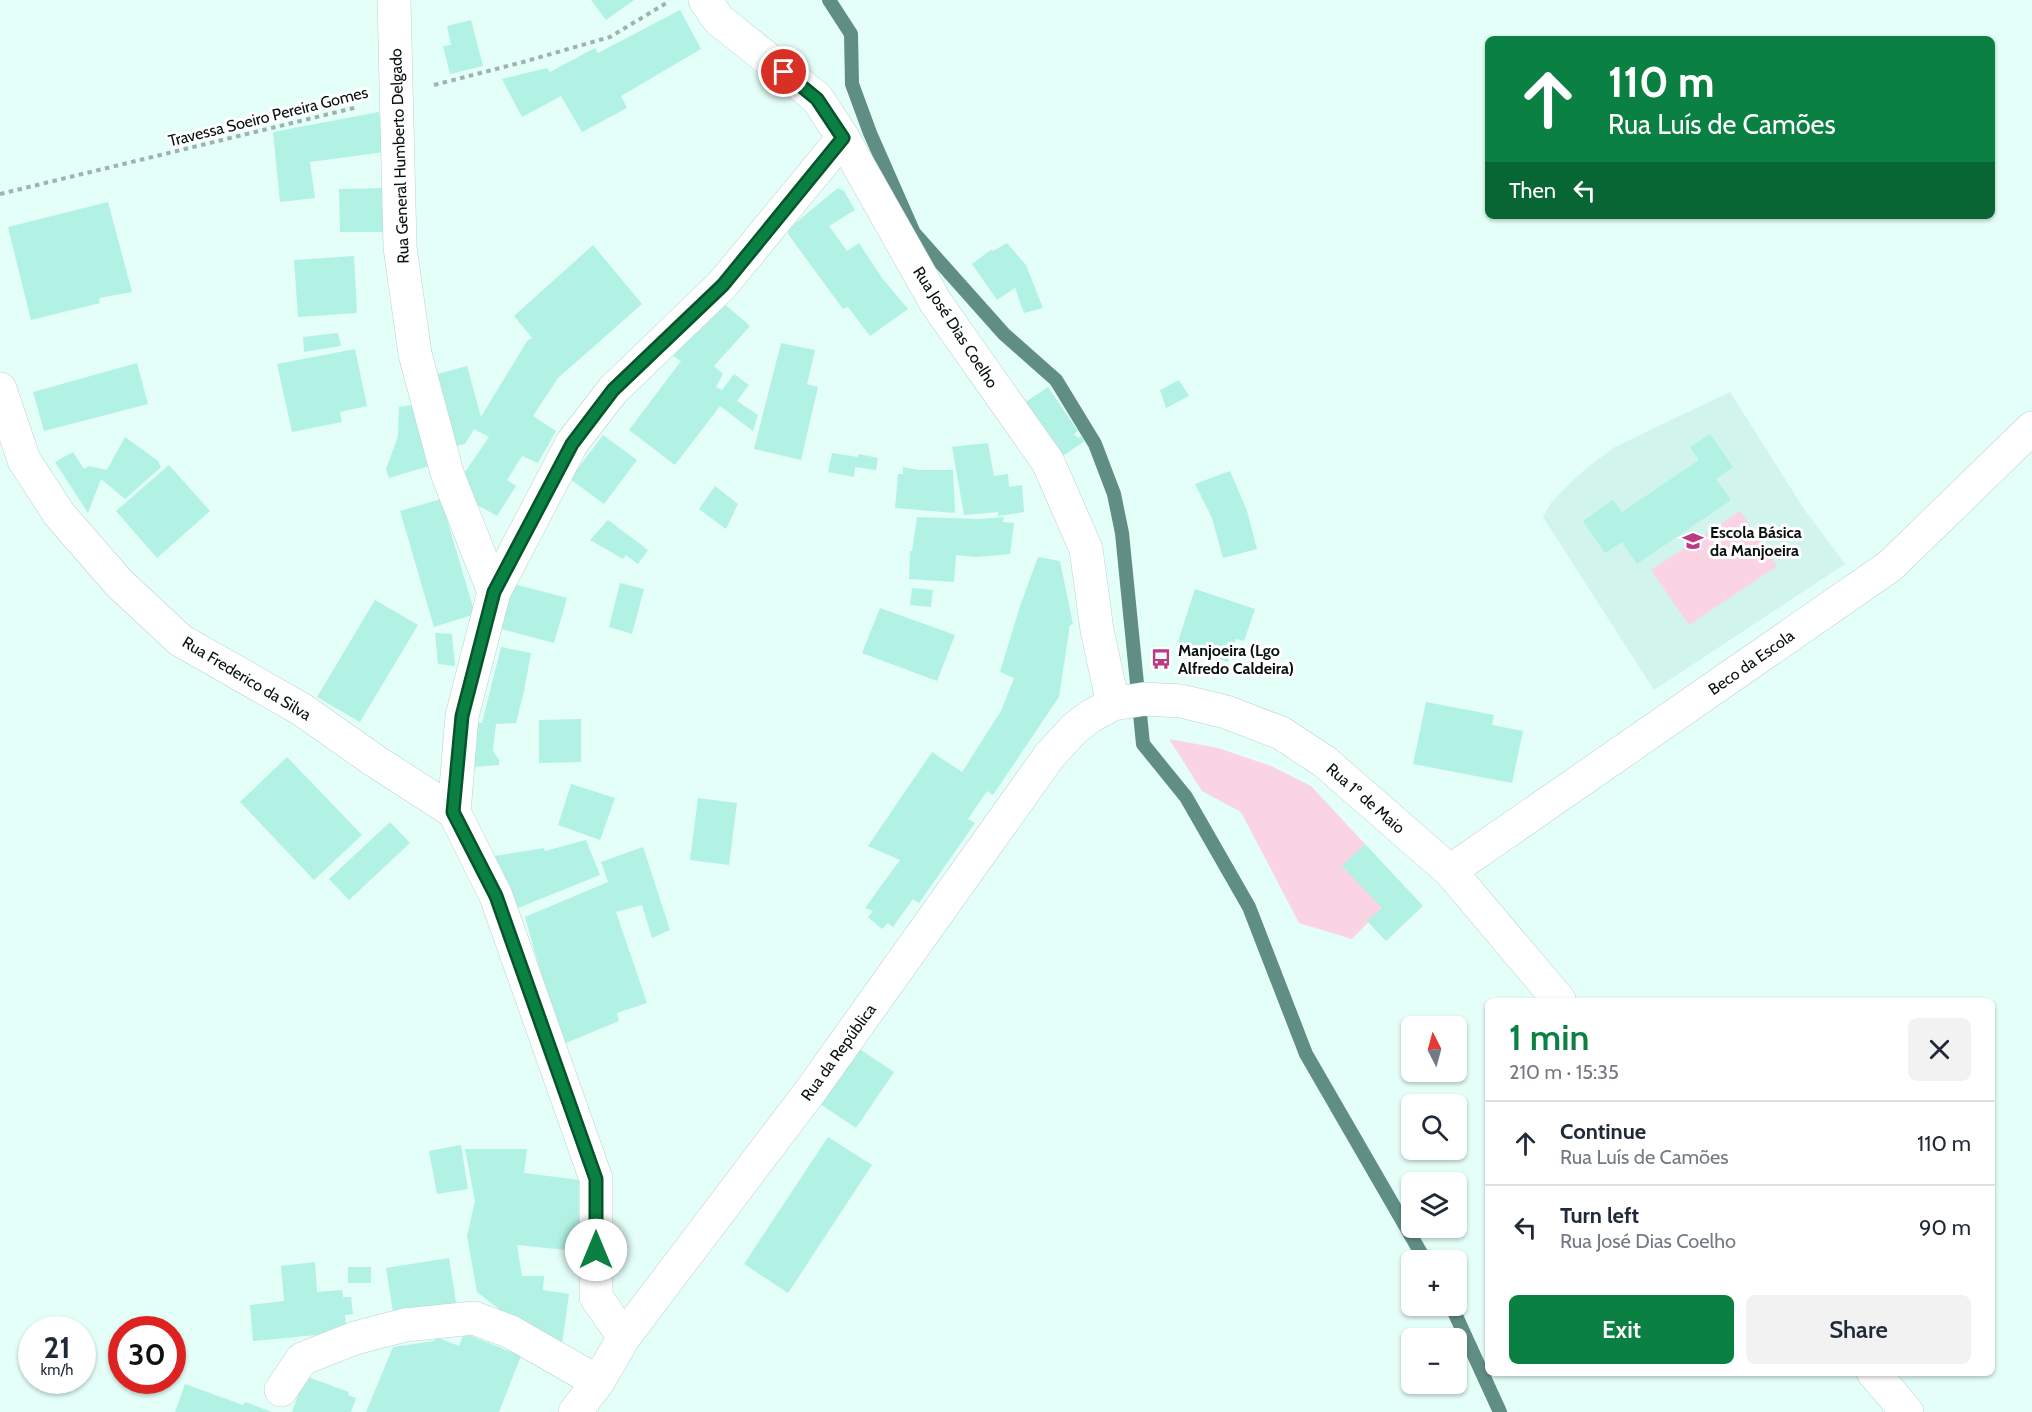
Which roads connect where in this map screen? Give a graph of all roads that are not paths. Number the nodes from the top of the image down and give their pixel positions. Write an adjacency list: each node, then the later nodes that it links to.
1 (394, 0): 6 (street, Rua General Humberto Delgado)
2 (705, 0): 3 (street, Rua José Dias Coelho)
3 (843, 138): 6 (street); 7 (street, Rua José Dias Coelho)
4 (0, 389): 8 (street, Rua Frederico da Silva)
5 (2032, 428): 9 (street, Beco da Escola)
6 (494, 592): 8 (street)
7 (1113, 704): 9 (street, Rua 1º de Maio); 11 (street, Rua da República)
8 (453, 812): 11 (street)
9 (1450, 871): 10 (street, Rua 1º de Maio)
10 (1557, 998)
11 (624, 1337): 13 (street, Rua da República)
12 (1876, 1376): 16 (street)
13 (598, 1382): 14 (street); 15 (street, Rua da República)
14 (281, 1390)
15 (575, 1412)
16 (1907, 1412)

